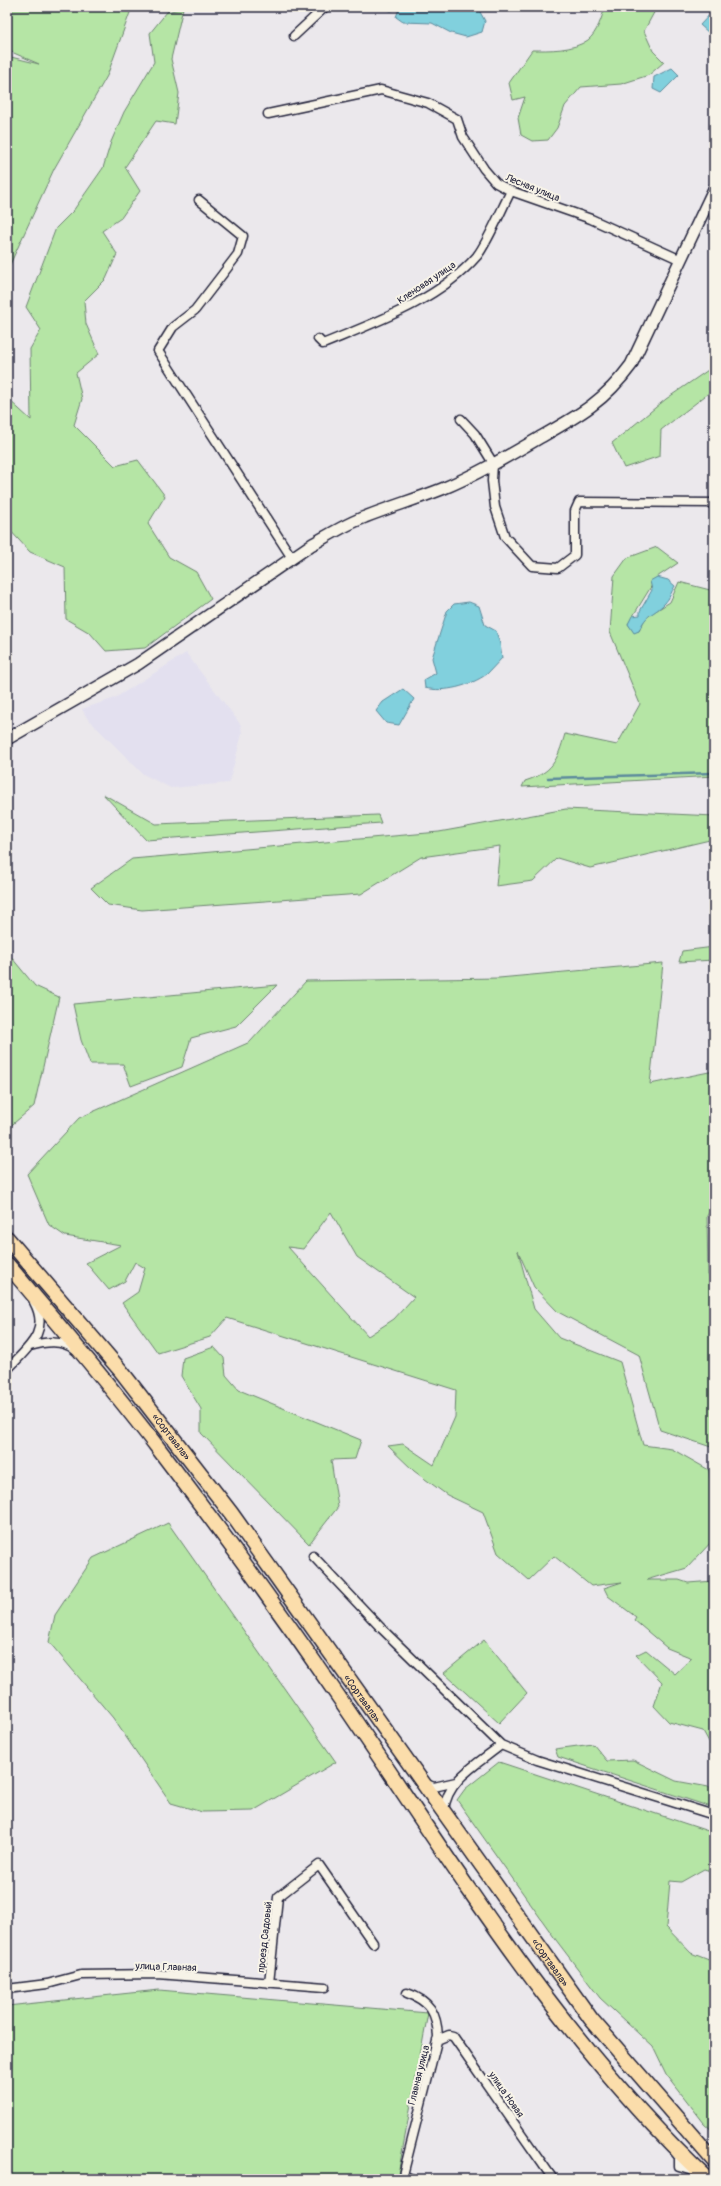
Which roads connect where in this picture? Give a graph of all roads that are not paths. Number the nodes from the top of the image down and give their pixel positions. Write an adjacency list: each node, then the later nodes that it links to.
1 (325, 7): 2 (street)
2 (294, 36)
3 (268, 114): 5 (street, Лесная улица)
4 (714, 189): 7 (street)
5 (511, 191): 7 (street, Лесная улица); 8 (street, Кленовая улица)
6 (199, 200): 12 (street)
7 (681, 260): 10 (street)
8 (318, 338)
9 (461, 418): 10 (street)
10 (493, 463): 11 (street); 12 (street)
11 (714, 503)
12 (292, 558): 13 (street)
13 (7, 739)
14 (7, 1238): 22 (highway, «Сортавала»)
15 (7, 1264): 16 (highway, «Сортавала»)
16 (24, 1284): 17 (street); 18 (highway, «Сортавала»)
17 (30, 1346): 18 (street); 19 (street)
18 (91, 1366): 33 (highway, «Сортавала»)
19 (7, 1370)
20 (313, 1556): 21 (street)
21 (502, 1745): 23 (street); 25 (street)
22 (423, 1782): 23 (street); 24 (highway, «Сортавала»)
23 (456, 1782): 24 (street)
24 (444, 1812): 32 (highway, «Сортавала»)
25 (714, 1815)
26 (373, 1944): 27 (street, проезд Садовый)
27 (269, 1982): 28 (street, улица Главная); 29 (street, улица Главная)
28 (324, 1987)
29 (7, 1989)
30 (407, 1993): 31 (street, Главная улица)
31 (437, 2040): 34 (street, Главная улица); 35 (street, улица Новая)
32 (714, 2161)
33 (703, 2176)
34 (412, 2179)
35 (553, 2179)

